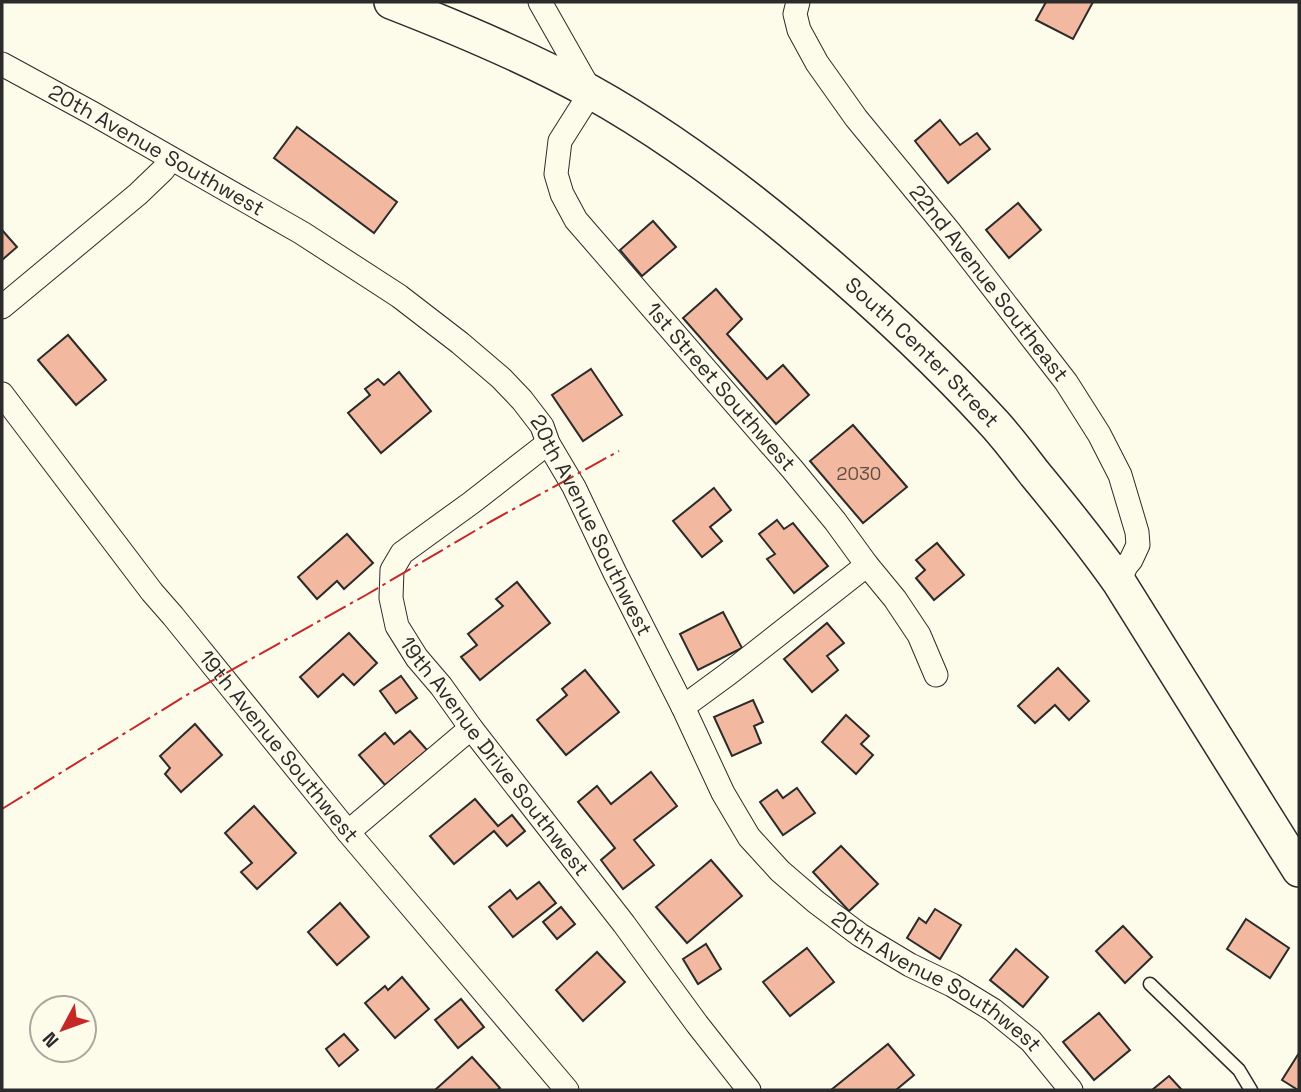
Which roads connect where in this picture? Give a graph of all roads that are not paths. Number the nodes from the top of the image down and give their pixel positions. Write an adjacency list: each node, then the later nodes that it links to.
1 (391, 2): 5 (street, South Center Street)
2 (540, 2): 5 (street)
3 (798, 2): 11 (street, 22nd Avenue Southeast)
4 (2, 64): 6 (street, 20th Avenue Southwest)
5 (591, 92): 10 (street, 1st Street Southwest); 11 (street, South Center Street)
6 (171, 159): 7 (street); 9 (street, 20th Avenue Southwest)
7 (2, 307)
8 (2, 394): 15 (street, 19th Avenue Southwest)
9 (548, 443): 13 (street, 20th Avenue Southwest); 14 (street, 19th Avenue Drive Southwest)
10 (867, 565): 12 (street, 1st Street Southwest); 13 (street)
11 (1119, 582): 16 (street, South Center Street)
12 (936, 675)
13 (683, 707): 20 (street, 20th Avenue Southwest)
14 (471, 728): 15 (street); 19 (street, 19th Avenue Drive Southwest)
15 (348, 832): 18 (street, 19th Avenue Southwest)
16 (1299, 870)
17 (1150, 984): 21 (lane)
18 (567, 1090)
19 (749, 1090)
20 (1070, 1090)
21 (1251, 1090)

